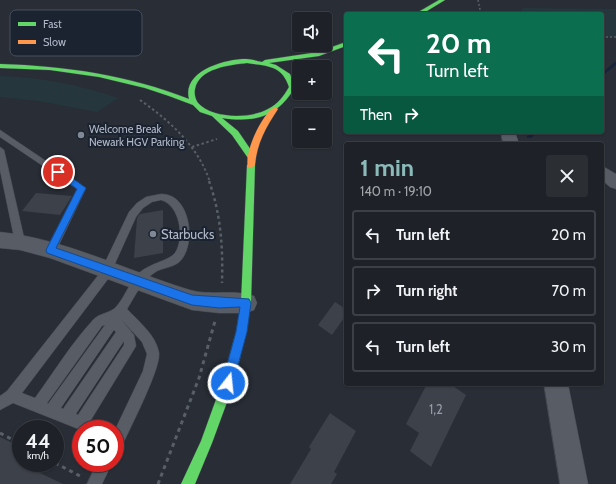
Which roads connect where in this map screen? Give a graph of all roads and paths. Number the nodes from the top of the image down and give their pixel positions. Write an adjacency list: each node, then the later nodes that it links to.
1 (443, 0): 3 (main road)
2 (478, 0): 4 (path)
3 (422, 12)
4 (481, 12)
5 (604, 37): 6 (path)
6 (616, 37)
7 (344, 45): 8 (main road)
8 (319, 54): 9 (main road); 10 (main road)
9 (310, 60)
10 (264, 62): 12 (main road); 16 (main road)
11 (0, 66): 15 (main road)
12 (206, 72): 13 (main road); 18 (main road)
13 (185, 78)
14 (163, 81): 15 (main road)
15 (142, 82): 18 (main road)
16 (292, 82): 19 (main road)
17 (134, 96): 23 (path)
18 (195, 104): 20 (main road)
19 (275, 110): 20 (main road); 25 (main road)
20 (215, 116): 25 (main road)
21 (0, 133): 30 (lane)
22 (222, 138): 23 (path)
23 (192, 148): 33 (path)
24 (0, 150): 29 (lane)
25 (251, 156): 34 (main road)
26 (607, 171): 27 (street)
27 (616, 183)
28 (0, 240): 29 (street)
29 (20, 242): 30 (street)
30 (51, 250): 31 (street)
31 (107, 271): 32 (street); 32 (lane); 37 (lane)
32 (139, 282): 33 (street); 35 (lane)
33 (219, 303): 34 (street); 47 (path)
34 (246, 303): 48 (main road)
35 (118, 316): 39 (lane); 40 (lane); 40 (lane); 41 (lane)
36 (556, 386): 49 (street)
37 (12, 396): 38 (lane); 39 (lane)
38 (0, 403)
39 (37, 406): 40 (lane)
40 (50, 411)
41 (124, 426)
42 (0, 432): 43 (path)
43 (12, 439)
44 (64, 468): 46 (path)
45 (100, 472): 46 (lane)
46 (94, 484)
47 (158, 484)
48 (188, 484)
49 (574, 484)

